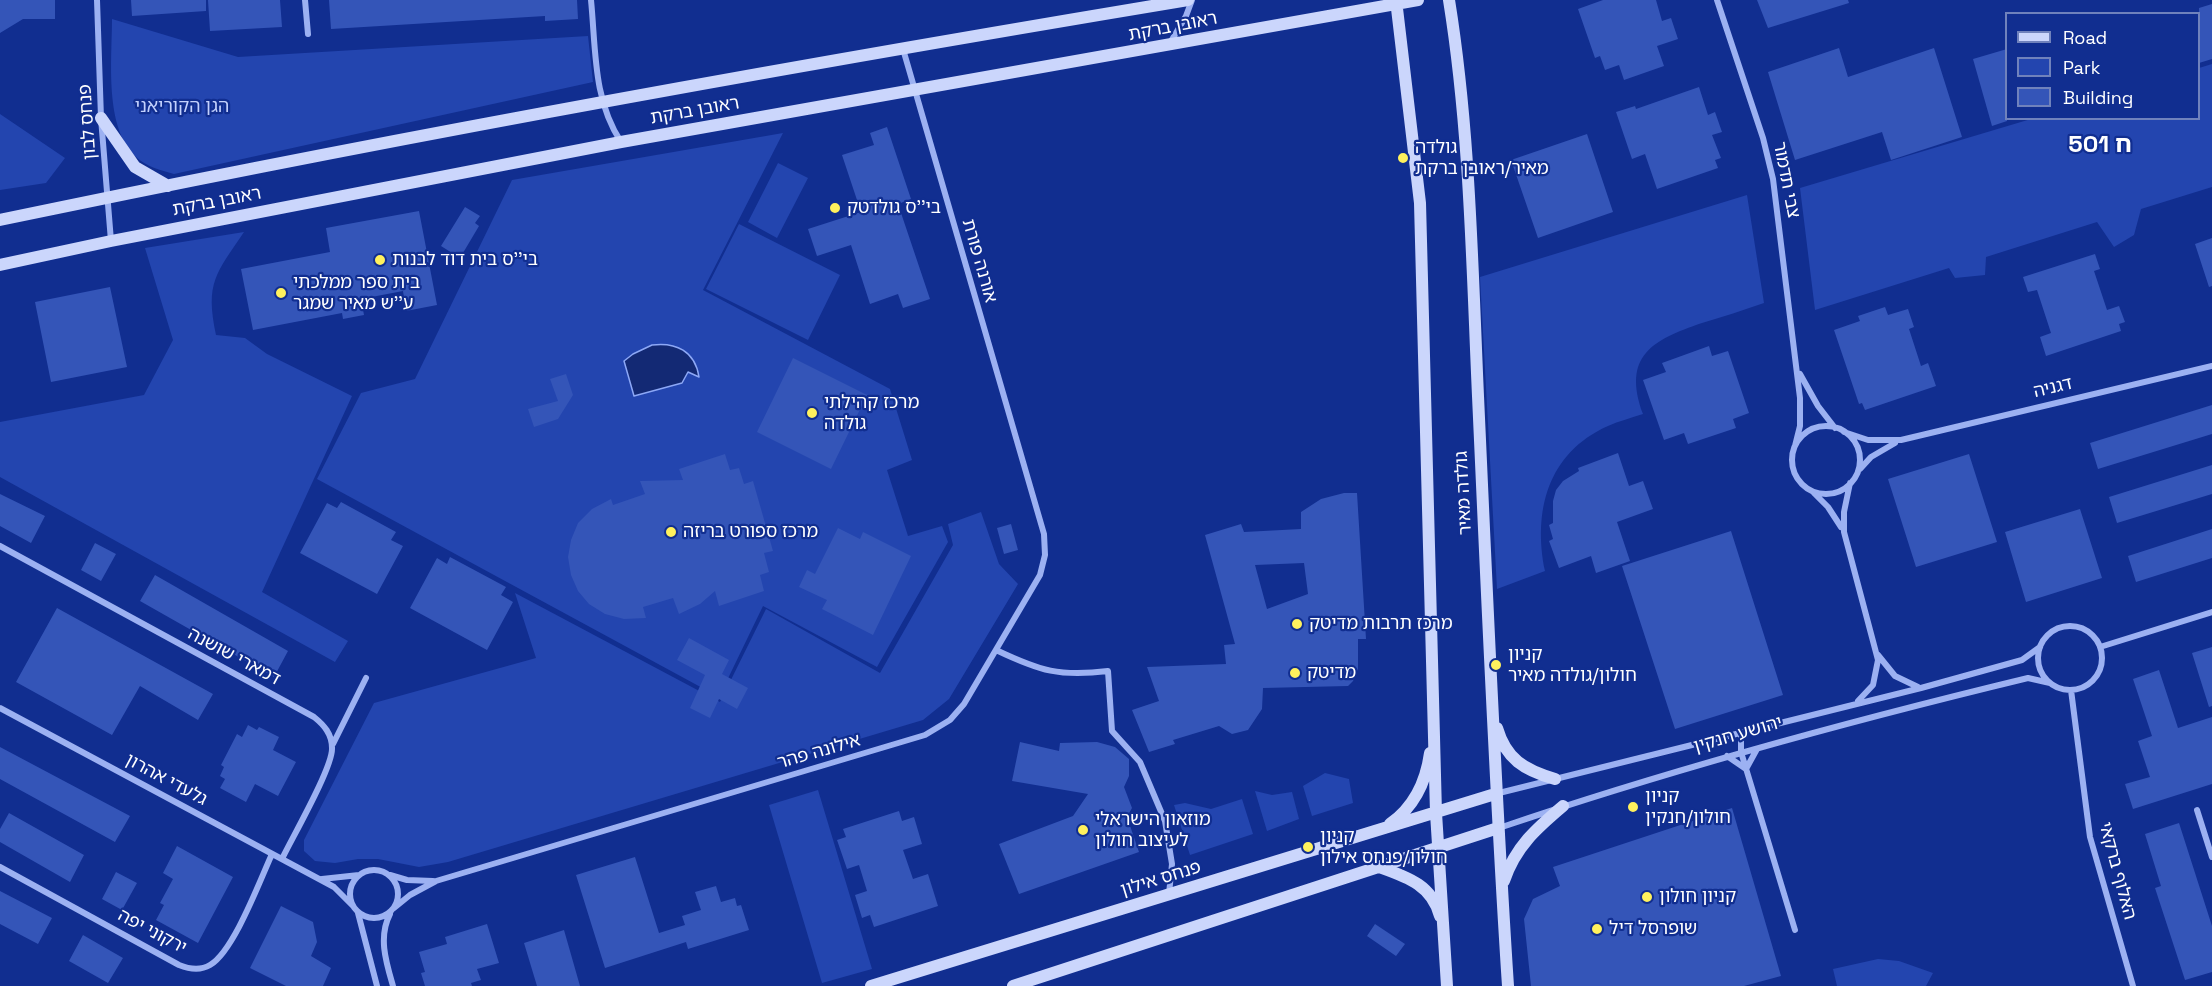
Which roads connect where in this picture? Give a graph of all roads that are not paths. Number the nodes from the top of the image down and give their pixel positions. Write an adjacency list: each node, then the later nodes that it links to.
1 (97, 0): 14 (street, פנחס לבון)
2 (305, 0): 9 (street)
3 (591, 0): 13 (street)
4 (1190, 0): 10 (street); 11 (street, ראובן ברקת)
5 (1418, 0): 8 (street, ראובן ברקת)
6 (1449, 0): 42 (street, גולדה מאיר)
7 (1717, 0): 22 (street, צבי תדמור)
8 (1397, 2): 10 (street, ראובן ברקת); 45 (street, גולדה מאיר)
9 (308, 34)
10 (1168, 46): 12 (street, ראובן ברקת)
11 (903, 48): 12 (street, אורנה פורת); 13 (street, ראובן ברקת)
12 (914, 92): 15 (street, ראובן ברקת); 28 (street, אורנה פורת)
13 (601, 102): 15 (street); 16 (street, ראובן ברקת)
14 (101, 118): 16 (street); 17 (street, פנחס לבון)
15 (621, 142): 19 (street, ראובן ברקת)
16 (168, 186): 17 (street, ראובן ברקת)
17 (109, 198): 18 (street, ראובן ברקת); 19 (street, פנחס לבון)
18 (0, 220)
19 (111, 241): 20 (street, ראובן ברקת)
20 (0, 265)
21 (2212, 366): 25 (street, דגניה)
22 (1798, 371): 23 (street, צבי תדמור); 26 (street, צבי תדמור)
23 (1835, 428): 24 (street); 26 (street)
24 (1844, 432): 25 (street, דגניה); 27 (street)
25 (1901, 440): 27 (street, דגניה)
26 (1795, 446): 30 (street)
27 (1856, 474): 29 (street)
28 (1028, 482): 36 (street, אילונה פהר)
29 (1850, 483): 30 (street); 31 (street)
30 (1811, 491): 31 (street)
31 (1844, 532): 37 (street)
32 (0, 546): 47 (street, דמארי שושנה)
33 (2212, 612): 35 (street)
34 (2040, 647): 35 (street); 39 (street); 40 (street, יהושע חנקין)
35 (2100, 647): 41 (street)
36 (996, 650): 68 (street, אילונה פהר); 70 (street)
37 (1877, 652): 40 (street); 43 (street)
38 (366, 678): 47 (street)
39 (2050, 683): 41 (street); 48 (street, יהושע חנקין)
40 (1921, 688): 43 (street, יהושע חנקין)
41 (2071, 690): 82 (street, האלוף ברקאי)
42 (1492, 701): 52 (street); 53 (street, גולדה מאיר)
43 (1855, 703): 46 (street, יהושע חנקין)
44 (0, 708): 60 (street, גלעדי אהרון)
45 (1434, 725): 56 (street, גולדה מאיר); 58 (street)
46 (1751, 729): 49 (street); 52 (street, יהושע חנקין)
47 (332, 744): 62 (street)
48 (1757, 749): 49 (street, יהושע חנקין); 51 (street)
49 (1741, 752): 50 (street, יהושע חנקין); 51 (street)
50 (1727, 756): 51 (street); 54 (street, יהושע חנקין)
51 (1746, 769): 74 (street)
52 (1555, 779): 53 (street, יהושע חנקין)
53 (1495, 794): 56 (street, פנחס אילון); 57 (street, גולדה מאיר)
54 (1563, 806): 57 (street, יהושע חנקין); 69 (street)
55 (2197, 810): 61 (street)
56 (1436, 813): 58 (street, פנחס אילון); 59 (street, גולדה מאיר)
57 (1498, 828): 59 (street, יהושע חנקין); 69 (street, גולדה מאיר)
58 (1371, 834): 70 (street, פנחס אילון)
59 (1439, 848): 64 (street); 75 (street, גולדה מאיר)
60 (272, 854): 62 (street, גלעדי אהרון); 63 (street, ירקוני יפה)
61 (2212, 857)
62 (282, 859): 67 (street, גלעדי אהרון)
63 (0, 867)
64 (1379, 867): 75 (street); 79 (street)
65 (388, 874): 66 (street); 68 (street, אילונה פהר); 72 (street)
66 (359, 875): 67 (street); 71 (street)
67 (318, 879): 71 (street, גלעדי אהרון)
68 (436, 881): 72 (street, אילונה פהר)
69 (1501, 887): 81 (street, גולדה מאיר)
70 (1169, 895): 78 (street, פנחס אילון)
71 (353, 906): 73 (street)
72 (393, 909): 73 (street); 77 (street)
73 (358, 912): 76 (street)
74 (1795, 930)
75 (1444, 933): 80 (street, גולדה מאיר)
76 (377, 986)
77 (393, 986)
78 (871, 986)
79 (1013, 986)
80 (1448, 986)
81 (1508, 986)
82 (2133, 986)

